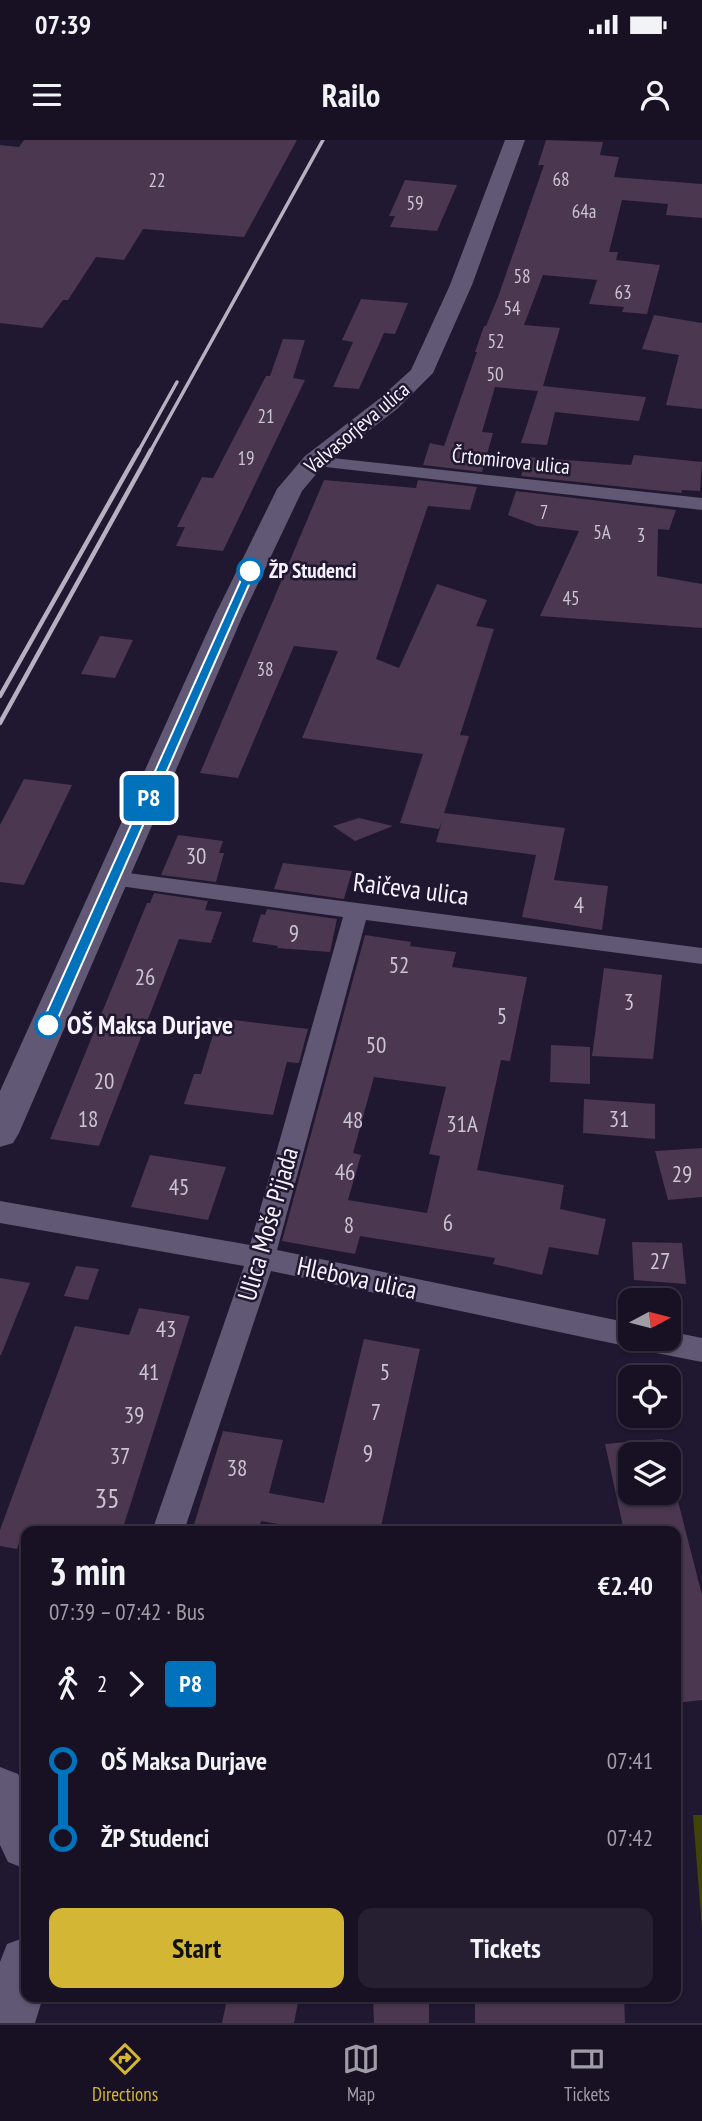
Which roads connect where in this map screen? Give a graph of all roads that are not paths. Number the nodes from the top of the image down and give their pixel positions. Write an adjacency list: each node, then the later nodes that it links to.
1 (515, 140): 2 (street, Valvasorjeva ulica)
2 (314, 461): 3 (street, Črtomirova ulica); 4 (street, Valvasorjeva ulica)
3 (702, 504)
4 (113, 879): 5 (street, Raičeva ulica); 7 (street, Valvasorjeva ulica)
5 (356, 912): 6 (street, Raičeva ulica); 9 (street, Ulica Moše Pijada)
6 (702, 956)
7 (0, 1133)
8 (0, 1212): 9 (street, Hlebova ulica)
9 (261, 1258): 10 (street, Hlebova ulica); 13 (street, Ulica Moše Pijada)
10 (618, 1332)
11 (681, 1346): 12 (street)
12 (702, 1350)
13 (170, 1526)
14 (0, 1791): 15 (street)
15 (21, 1834)
16 (21, 1980): 17 (street)
17 (8, 2023)

